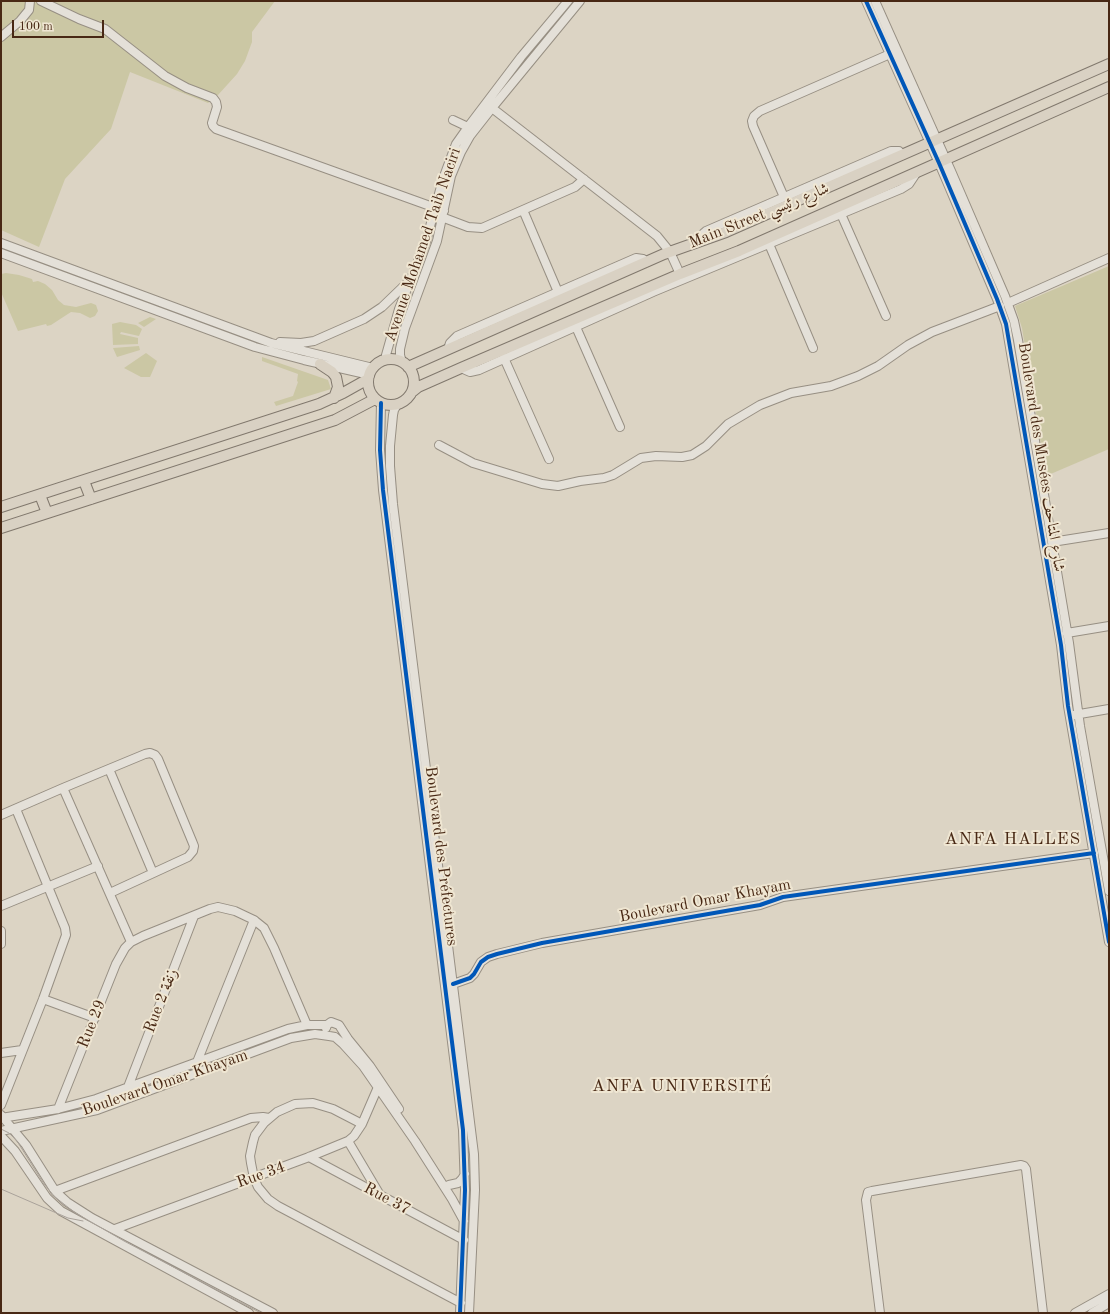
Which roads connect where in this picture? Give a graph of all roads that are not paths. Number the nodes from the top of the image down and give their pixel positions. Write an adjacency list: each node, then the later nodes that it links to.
1 (30, 1): 7 (street)
2 (40, 1): 7 (street); 22 (street)
3 (568, 1): 14 (street, Avenue Mohamed Taib Naciri)
4 (580, 1): 12 (street, Avenue Mohamed Taib Naciri)
5 (866, 1): 9 (street, Boulevard des Musées شارع المتاحف)
6 (875, 1): 15 (street, Boulevard des Musées شارع المتاحف)
7 (29, 10): 8 (street)
8 (1, 37)
9 (890, 54): 15 (street, Boulevard des Musées شارع المتاحف); 20 (street)
10 (1109, 64): 15 (main road, Main Street شارع رئيسي)
11 (1109, 87): 17 (main road, Main Street شارع رئيسي)
12 (492, 108): 19 (street); 23 (street, Avenue Mohamed Taib Naciri)
13 (454, 120): 14 (street)
14 (468, 126): 22 (street, Avenue Mohamed Taib Naciri)
15 (934, 141): 16 (main road, Main Street شارع رئيسي); 17 (street, Boulevard des Musées شارع المتاحف)
16 (903, 155): 20 (street); 26 (main road, Main Street شارع رئيسي)
17 (942, 161): 18 (main road, Main Street شارع رئيسي); 35 (street, Boulevard des Musées شارع المتاحف)
18 (918, 172): 24 (street); 32 (main road, Main Street شارع رئيسي)
19 (584, 179): 21 (street); 28 (street)
20 (784, 197): 26 (street)
21 (523, 210): 23 (street); 34 (street)
22 (435, 211): 23 (street); 33 (street, Avenue Mohamed Taib Naciri)
23 (444, 214): 44 (street, Avenue Mohamed Taib Naciri)
24 (841, 214): 27 (street); 36 (street)
25 (1, 243): 38 (street)
26 (694, 244): 28 (main road, Main Street شارع رئيسي)
27 (769, 244): 37 (street); 39 (street)
28 (670, 252): 31 (main road, Main Street شارع رئيسي); 32 (street)
29 (1, 253): 43 (street)
30 (1109, 258): 35 (street)
31 (647, 262): 34 (street); 40 (main road, Main Street شارع رئيسي)
32 (680, 274): 45 (main road, Main Street شارع رئيسي)
33 (410, 281): 38 (street); 42 (street, Avenue Mohamed Taib Naciri)
34 (558, 292): 40 (street)
35 (1004, 305): 52 (street); 61 (street, Boulevard des Musées شارع المتاحف); 65 (street, Boulevard des Musées شارع المتاحف)
36 (886, 316)
37 (576, 327): 41 (street); 51 (street)
38 (271, 343): 46 (street)
39 (813, 348)
40 (448, 349): 44 (main road, Main Street شارع رئيسي)
41 (504, 358): 45 (street); 53 (street)
42 (386, 360): 44 (main road); 46 (main road)
43 (320, 364): 46 (street); 48 (main road)
44 (405, 364): 47 (main road)
45 (461, 368): 47 (main road, Main Street شارع رئيسي)
46 (370, 374): 48 (main road); 49 (main road)
47 (413, 391): 50 (main road)
48 (334, 398): 54 (main road)
49 (378, 401): 50 (main road); 56 (main road); 68 (street, Boulevard des Préfectures)
50 (397, 405): 68 (street, Boulevard des Préfectures)
51 (620, 427)
52 (439, 445)
53 (549, 459)
54 (84, 481): 55 (main road); 56 (main road)
55 (40, 495): 57 (main road); 58 (main road)
56 (91, 499): 58 (main road)
57 (1, 508)
58 (48, 513): 59 (main road)
59 (1, 528)
60 (1109, 533): 61 (street)
61 (1052, 542): 63 (street, Boulevard des Musées شارع المتاحف)
62 (1109, 626): 63 (street)
63 (1067, 633): 65 (street, Boulevard des Musées شارع المتاحف)
64 (1109, 709): 65 (street)
65 (1074, 715): 71 (street, Boulevard des Musées شارع المتاحف); 75 (street, Boulevard des Musées شارع المتاحف)
66 (109, 769): 67 (street); 73 (street); 73 (street)
67 (63, 788): 69 (street); 72 (street)
68 (427, 805): 82 (street, Boulevard des Préfectures)
69 (16, 809): 70 (street); 74 (street)
70 (1, 816)
71 (1094, 853): 75 (street, Boulevard des Musées شارع المتاحف); 82 (street, Boulevard Omar Khayam)
72 (98, 866): 74 (street); 76 (street)
73 (153, 873): 76 (street)
74 (48, 887): 77 (street); 83 (street)
75 (1106, 887): 81 (street, Boulevard des Musées شارع المتاحف)
76 (110, 893): 80 (street)
77 (1, 906)
78 (194, 916): 79 (street); 80 (street); 92 (street, Rue 2 زنقة)
79 (254, 920): 85 (street); 91 (street)
80 (132, 942): 84 (street, Rue 29)
81 (1109, 942)
82 (450, 981): 103 (street, Boulevard des Préfectures); 109 (street, Boulevard des Préfectures)
83 (43, 999): 84 (street); 89 (street)
84 (95, 1018): 94 (street, Rue 29)
85 (307, 1025): 86 (street, Boulevard Omar Khayam); 91 (street, Boulevard Omar Khayam)
86 (327, 1025): 87 (street); 88 (street)
87 (340, 1029): 88 (street); 105 (street)
88 (332, 1036): 93 (street); 98 (street, Boulevard Omar Khayam)
89 (22, 1050): 90 (street); 95 (street)
90 (1, 1053)
91 (197, 1062): 92 (street, Boulevard Omar Khayam)
92 (128, 1087): 94 (street, Boulevard Omar Khayam)
93 (378, 1087): 97 (street, Rue 34); 110 (street)
94 (58, 1109): 95 (street, Boulevard Omar Khayam)
95 (1, 1111): 98 (street)
96 (269, 1118): 97 (street); 104 (street); 106 (street)
97 (362, 1124): 101 (street, Rue 34)
98 (11, 1129): 99 (street, Boulevard Omar Khayam); 106 (street)
99 (1, 1131)
100 (1, 1136): 117 (street)
101 (348, 1141): 102 (street, Rue 34); 107 (street)
102 (310, 1157): 104 (street, Rue 34); 107 (street, Rue 37)
103 (465, 1174): 105 (street); 108 (street, Boulevard des Préfectures)
104 (254, 1178): 112 (street, Rue 34); 115 (street)
105 (449, 1185): 108 (street)
106 (55, 1191): 112 (street)
107 (381, 1196): 113 (street, Rue 37)
108 (465, 1210): 109 (street); 110 (street, Boulevard des Préfectures)
109 (474, 1214): 111 (street, Boulevard des Préfectures)
110 (465, 1222): 111 (street); 113 (street, Boulevard des Préfectures)
111 (473, 1226): 120 (street, Boulevard des Préfectures)
112 (115, 1229): 118 (street)
113 (464, 1240): 115 (street, Boulevard des Préfectures)
114 (1109, 1294): 123 (street)
115 (461, 1303): 119 (street, Boulevard des Préfectures)
116 (1109, 1303): 124 (street)
117 (249, 1313)
118 (273, 1313)
119 (460, 1313)
120 (469, 1313)
121 (880, 1313): 122 (street)
122 (1043, 1313)
123 (1075, 1313)
124 (1092, 1313)

